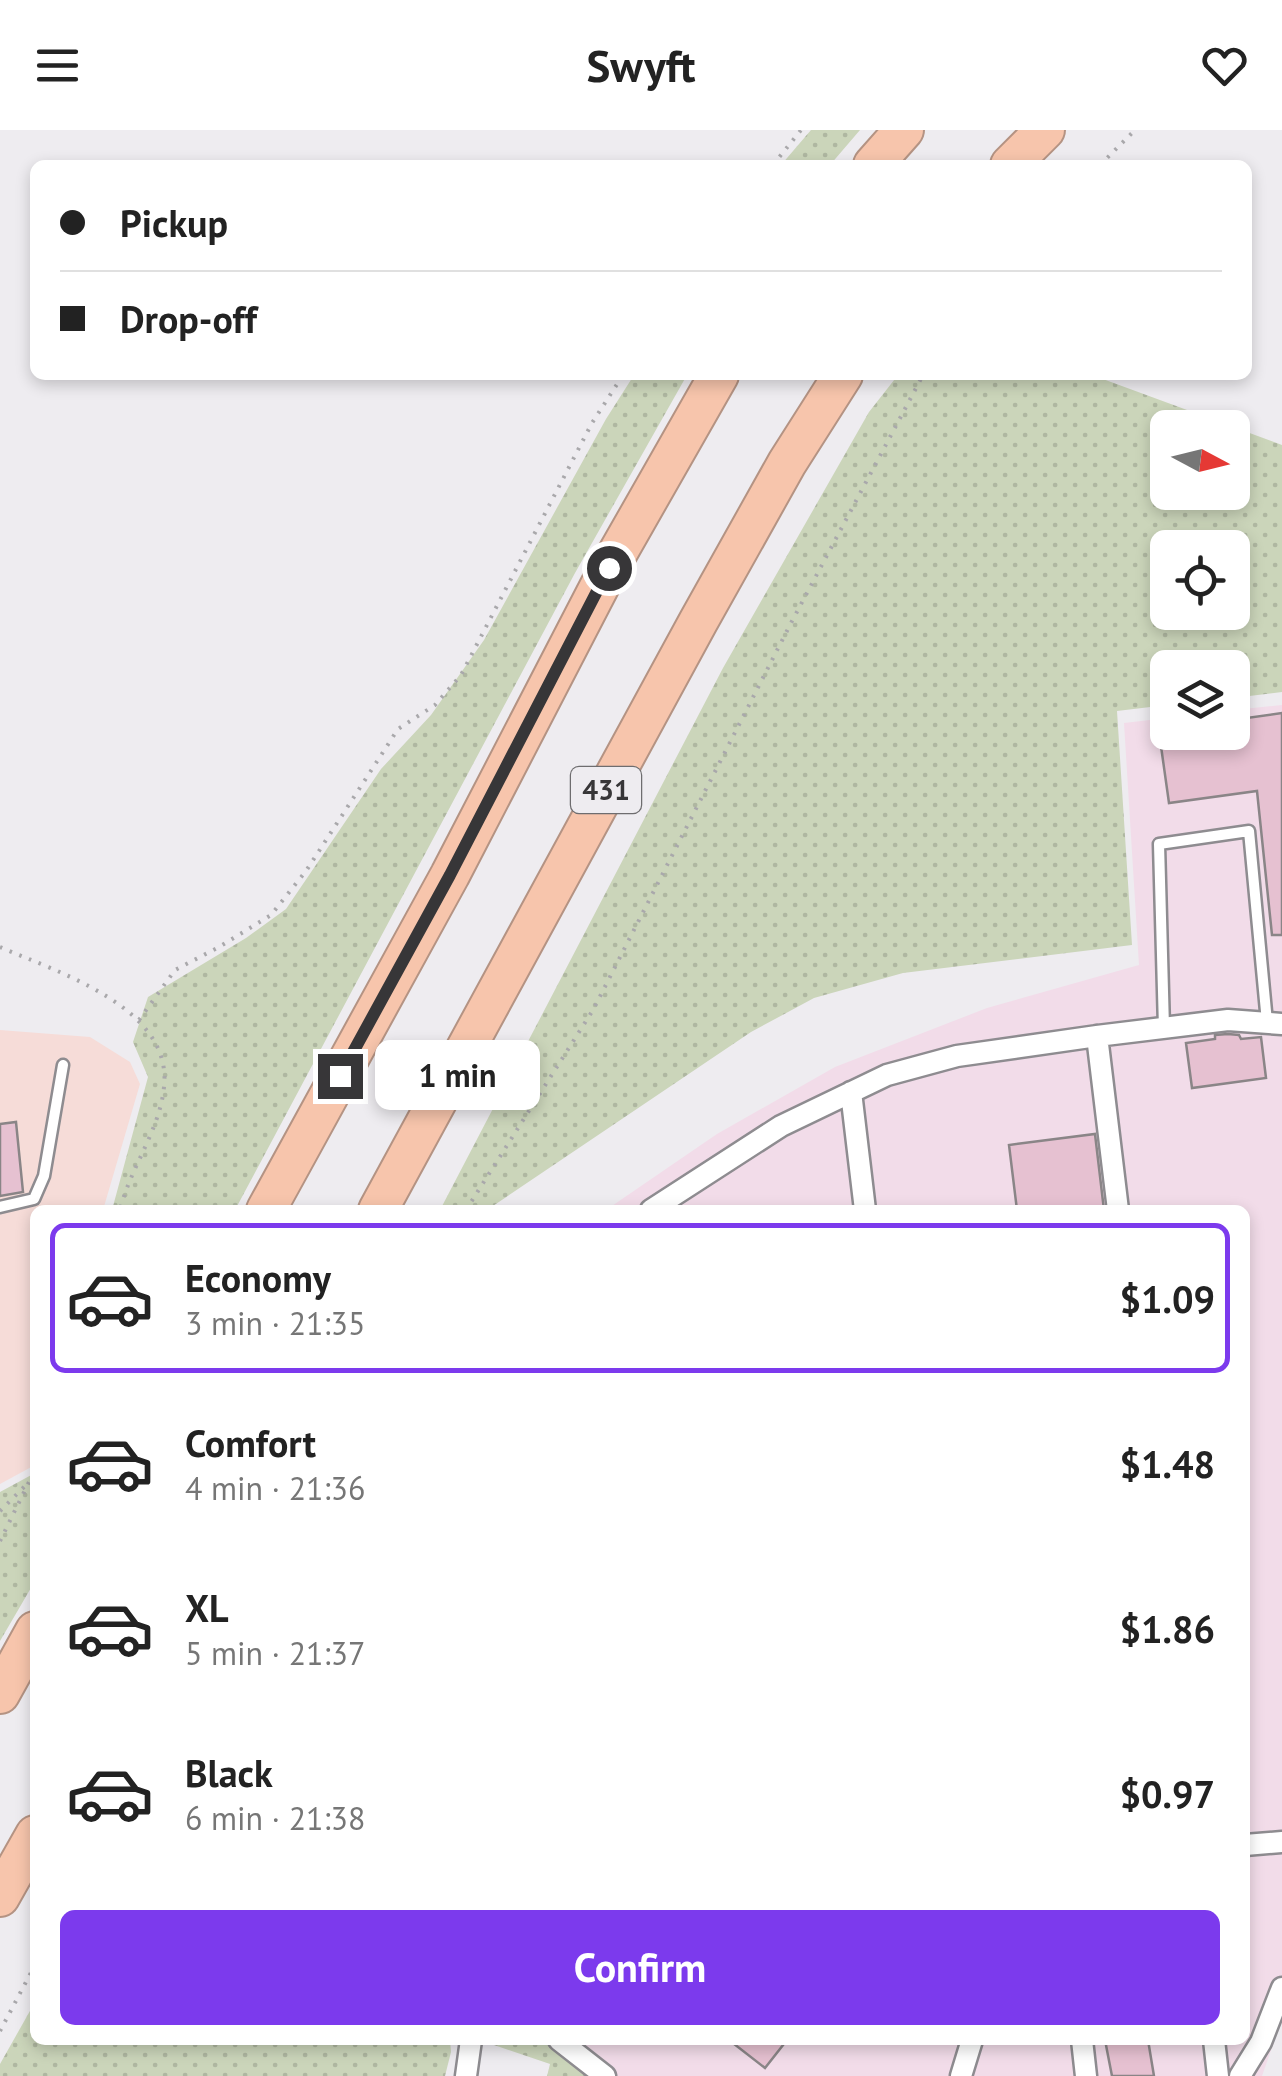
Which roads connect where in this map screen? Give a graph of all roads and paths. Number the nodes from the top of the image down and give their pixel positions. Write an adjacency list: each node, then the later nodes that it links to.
1 (800, 130): 5 (path)
2 (904, 130): 6 (highway)
3 (1045, 130): 7 (highway)
4 (1135, 130): 8 (path)
5 (776, 160)
6 (877, 160)
7 (1015, 160)
8 (1105, 160)
9 (620, 380): 14 (path)
10 (716, 380): 21 (highway)
11 (840, 380): 22 (highway, 431)
12 (919, 380): 23 (path)
13 (0, 947): 14 (path)
14 (139, 1020): 20 (path)
15 (1274, 1023): 16 (street); 16 (lane)
16 (1164, 1028): 17 (street)
17 (1096, 1036): 19 (street); 26 (street)
18 (63, 1065): 27 (lane)
19 (851, 1092): 24 (street); 25 (street)
20 (122, 1205)
21 (269, 1205)
22 (381, 1205)
23 (469, 1205)
24 (659, 1205)
25 (865, 1205)
26 (1117, 1205)
27 (0, 1207)
28 (30, 1480): 29 (path); 30 (path)
29 (0, 1511)
30 (0, 1541)
31 (30, 1641): 32 (highway)
32 (0, 1694)
33 (1282, 1842): 35 (street)
34 (30, 1844): 36 (highway)
35 (1250, 1845)
36 (0, 1897)
37 (30, 1974): 39 (path)
38 (1282, 1988): 50 (street)
39 (0, 2031)
40 (470, 2045): 45 (street)
41 (564, 2045): 46 (street)
42 (970, 2045): 47 (street)
43 (1083, 2045): 48 (street)
44 (1215, 2045): 49 (street)
45 (466, 2076)
46 (605, 2076)
47 (961, 2076)
48 (1086, 2076)
49 (1218, 2076)
50 (1240, 2076)

